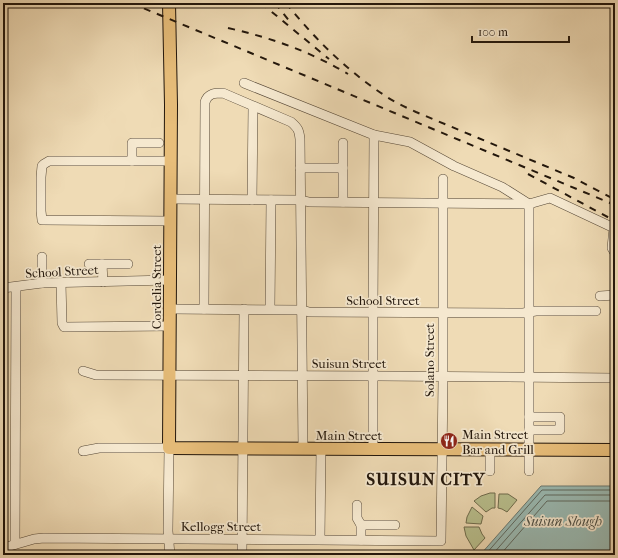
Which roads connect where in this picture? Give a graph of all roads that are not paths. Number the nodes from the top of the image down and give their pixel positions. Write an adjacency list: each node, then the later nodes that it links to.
1 (169, 3): 8 (main road, Cordelia Street)
2 (244, 83): 4 (street)
3 (253, 107): 9 (street); 13 (street); 14 (street)
4 (374, 135): 18 (street); 20 (street)
5 (159, 143): 7 (street)
6 (343, 143): 10 (street)
7 (132, 161): 8 (street); 21 (street)
8 (171, 161): 12 (main road, Cordelia Street)
9 (300, 168): 10 (street); 16 (street)
10 (343, 168): 17 (street)
11 (443, 179): 19 (street, Solano Street)
12 (171, 199): 13 (street); 21 (main road, Cordelia Street)
13 (204, 200): 14 (street); 37 (street)
14 (252, 200): 15 (street)
15 (271, 200): 16 (street); 38 (street)
16 (300, 200): 17 (street); 40 (street)
17 (343, 202): 18 (street)
18 (373, 202): 19 (street); 42 (street)
19 (443, 203): 20 (street); 44 (street, Solano Street)
20 (529, 204): 22 (street); 43 (street)
21 (170, 220): 28 (main road, Cordelia Street)
22 (615, 228): 23 (street)
23 (615, 253)
24 (42, 257): 30 (street)
25 (89, 264): 26 (street)
26 (102, 264): 27 (street); 29 (street)
27 (128, 264)
28 (170, 280): 29 (street, School Street); 36 (main road, Cordelia Street)
29 (103, 282): 31 (street, School Street)
30 (42, 283): 31 (street, School Street); 32 (street, School Street)
31 (61, 283): 45 (street)
32 (16, 287): 33 (street, School Street); 76 (street)
33 (3, 288)
34 (615, 294): 35 (street)
35 (600, 296)
36 (170, 309): 37 (street, School Street); 45 (main road, Cordelia Street)
37 (204, 309): 39 (street, School Street)
38 (270, 309): 39 (street, School Street); 40 (street, School Street)
39 (244, 310): 48 (street)
40 (302, 310): 42 (street, School Street); 49 (street)
41 (596, 311): 43 (street, School Street)
42 (373, 312): 44 (street, School Street); 50 (street)
43 (529, 312): 44 (street, School Street); 52 (street)
44 (442, 313): 51 (street, Solano Street)
45 (170, 326): 47 (main road, Cordelia Street)
46 (83, 371): 47 (street, Suisun Street)
47 (169, 376): 48 (street, Suisun Street); 56 (main road, Cordelia Street)
48 (243, 376): 49 (street, Suisun Street); 57 (street)
49 (303, 376): 50 (street, Suisun Street); 58 (street)
50 (373, 376): 51 (street, Suisun Street); 60 (street)
51 (443, 376): 52 (street, Suisun Street); 61 (street, Solano Street)
52 (529, 377): 53 (street, Suisun Street); 54 (street)
53 (615, 378)
54 (529, 417): 55 (street); 55 (street)
55 (529, 430): 63 (street)
56 (169, 448): 57 (main road, Main Street); 65 (street, Main Street); 71 (street, Cordelia Street)
57 (242, 448): 58 (main road, Main Street); 72 (street)
58 (303, 448): 59 (main road, Main Street)
59 (321, 448): 60 (main road, Main Street); 73 (street)
60 (373, 449): 61 (main road, Main Street)
61 (442, 449): 62 (main road, Main Street); 75 (street, Solano Street)
62 (490, 449): 63 (main road, Main Street); 66 (street)
63 (529, 449): 64 (main road, Main Street); 67 (street)
64 (615, 450)
65 (83, 451)
66 (490, 471)
67 (529, 471)
68 (357, 505): 70 (street)
69 (395, 524): 70 (street)
70 (361, 525): 74 (street)
71 (170, 538): 72 (street, Kellogg Street); 76 (street, Kellogg Street); 78 (street, Cordelia Street)
72 (242, 539): 73 (street, Kellogg Street); 79 (street)
73 (320, 539): 74 (street, Kellogg Street)
74 (360, 540): 75 (street, Kellogg Street)
75 (440, 541)
76 (15, 544): 77 (street, Kellogg Street)
77 (3, 548)
78 (170, 555)
79 (242, 555)

